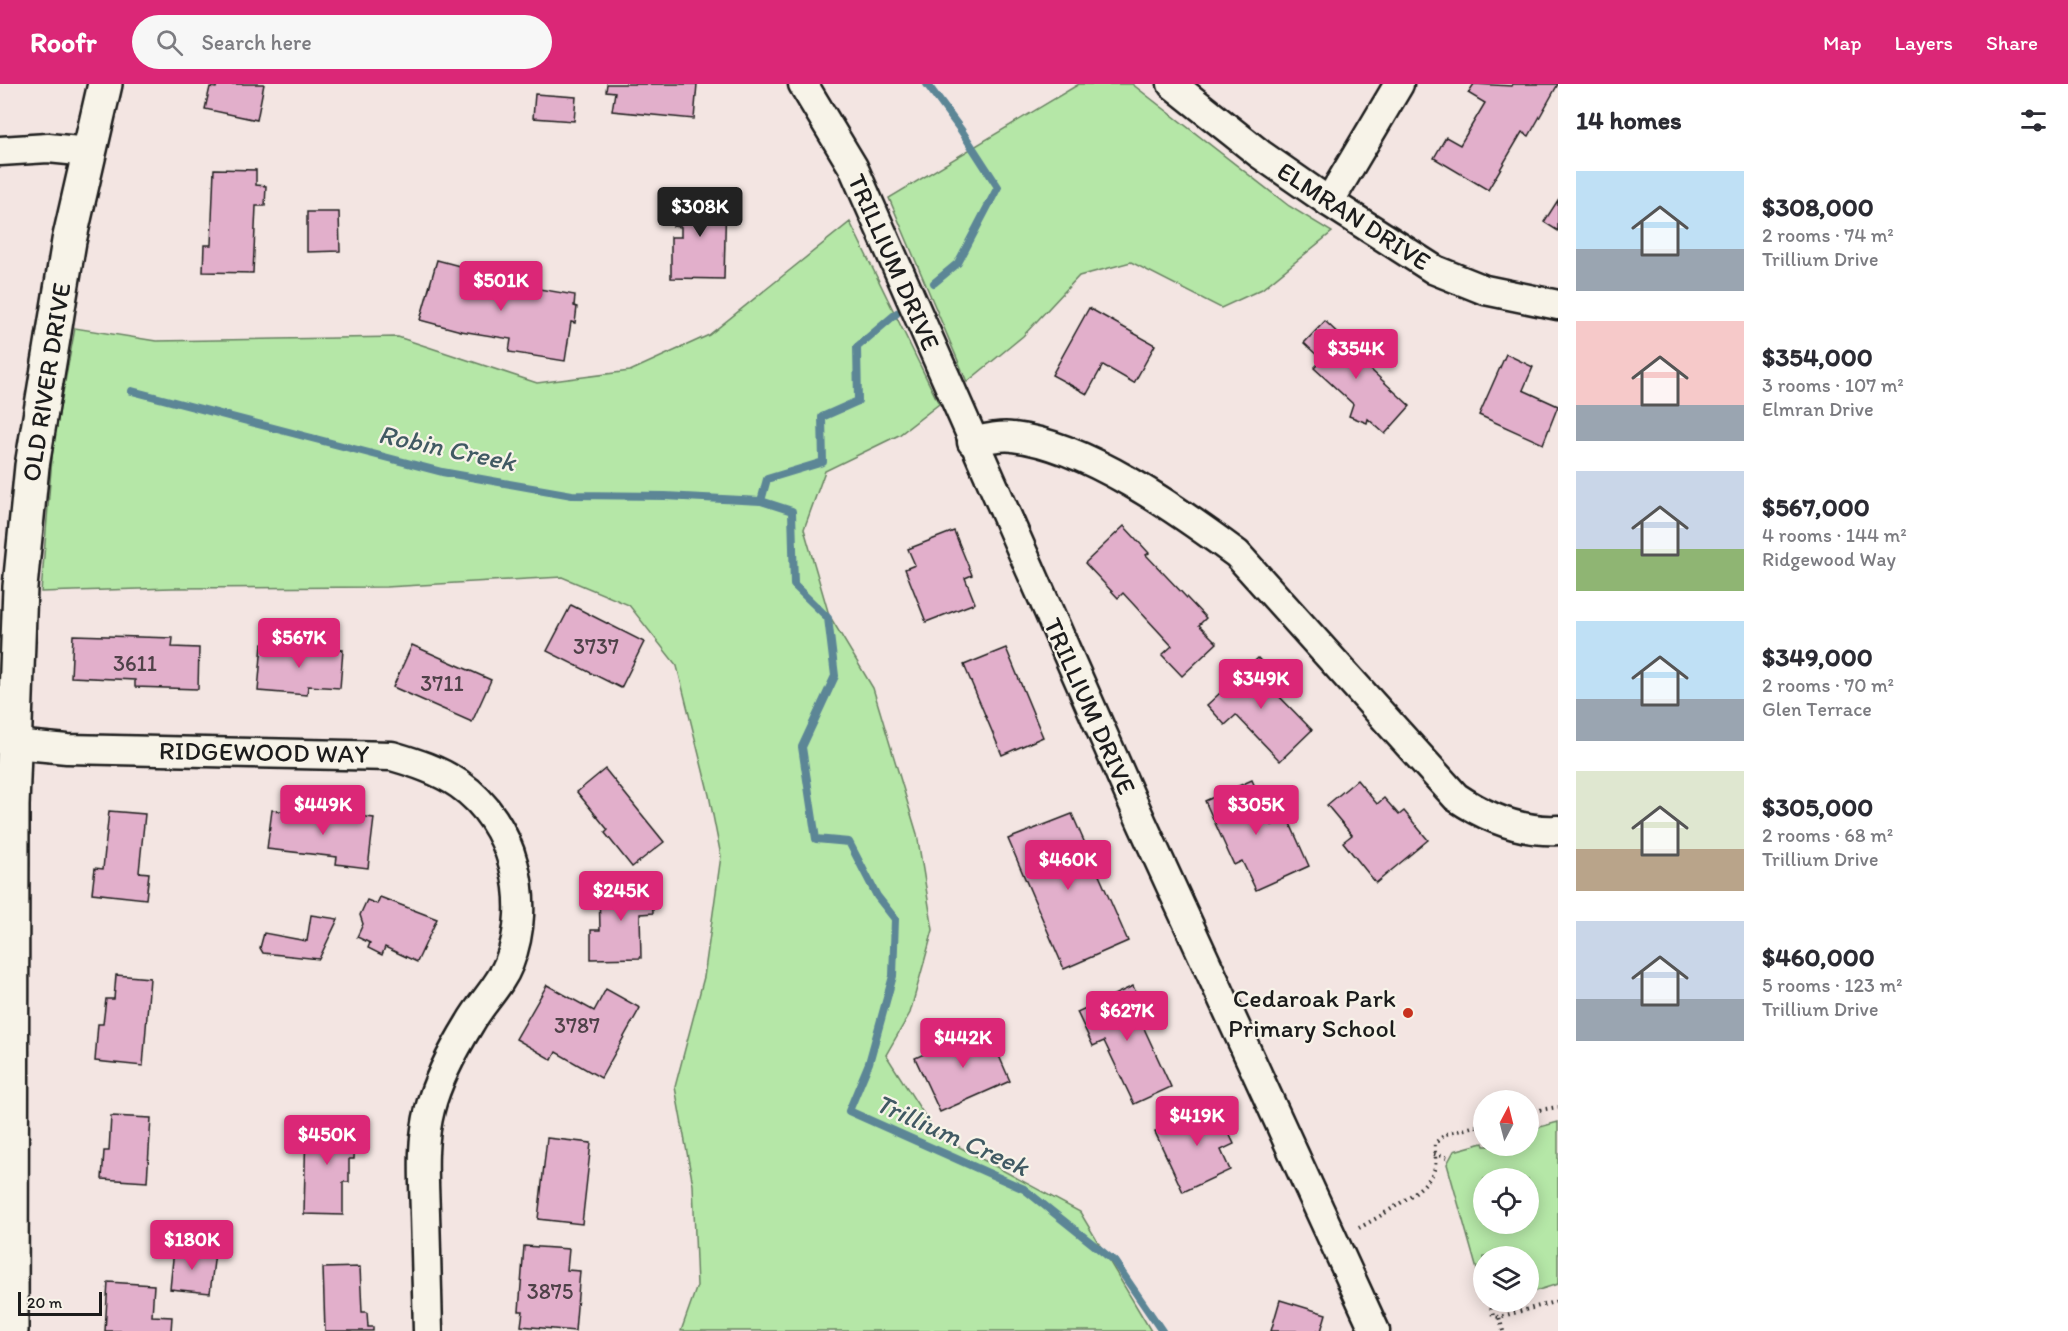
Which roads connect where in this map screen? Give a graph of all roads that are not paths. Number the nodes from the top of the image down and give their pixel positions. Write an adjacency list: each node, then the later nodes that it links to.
1 (105, 84): 6 (street, OLD RIVER DRIVE)
2 (803, 84): 9 (street, TRILLIUM DRIVE)
3 (1172, 84): 7 (street, ELMRAN DRIVE)
4 (1399, 84): 7 (street)
5 (0, 151): 6 (street)
6 (89, 152): 10 (street, OLD RIVER DRIVE)
7 (1329, 202): 8 (street, ELMRAN DRIVE)
8 (1558, 305)
9 (972, 442): 11 (street); 14 (street, TRILLIUM DRIVE)
10 (14, 744): 12 (street, OLD RIVER DRIVE); 13 (street, RIDGEWOOD WAY)
11 (1558, 830)
12 (11, 1331)
13 (429, 1331)
14 (1375, 1331)

